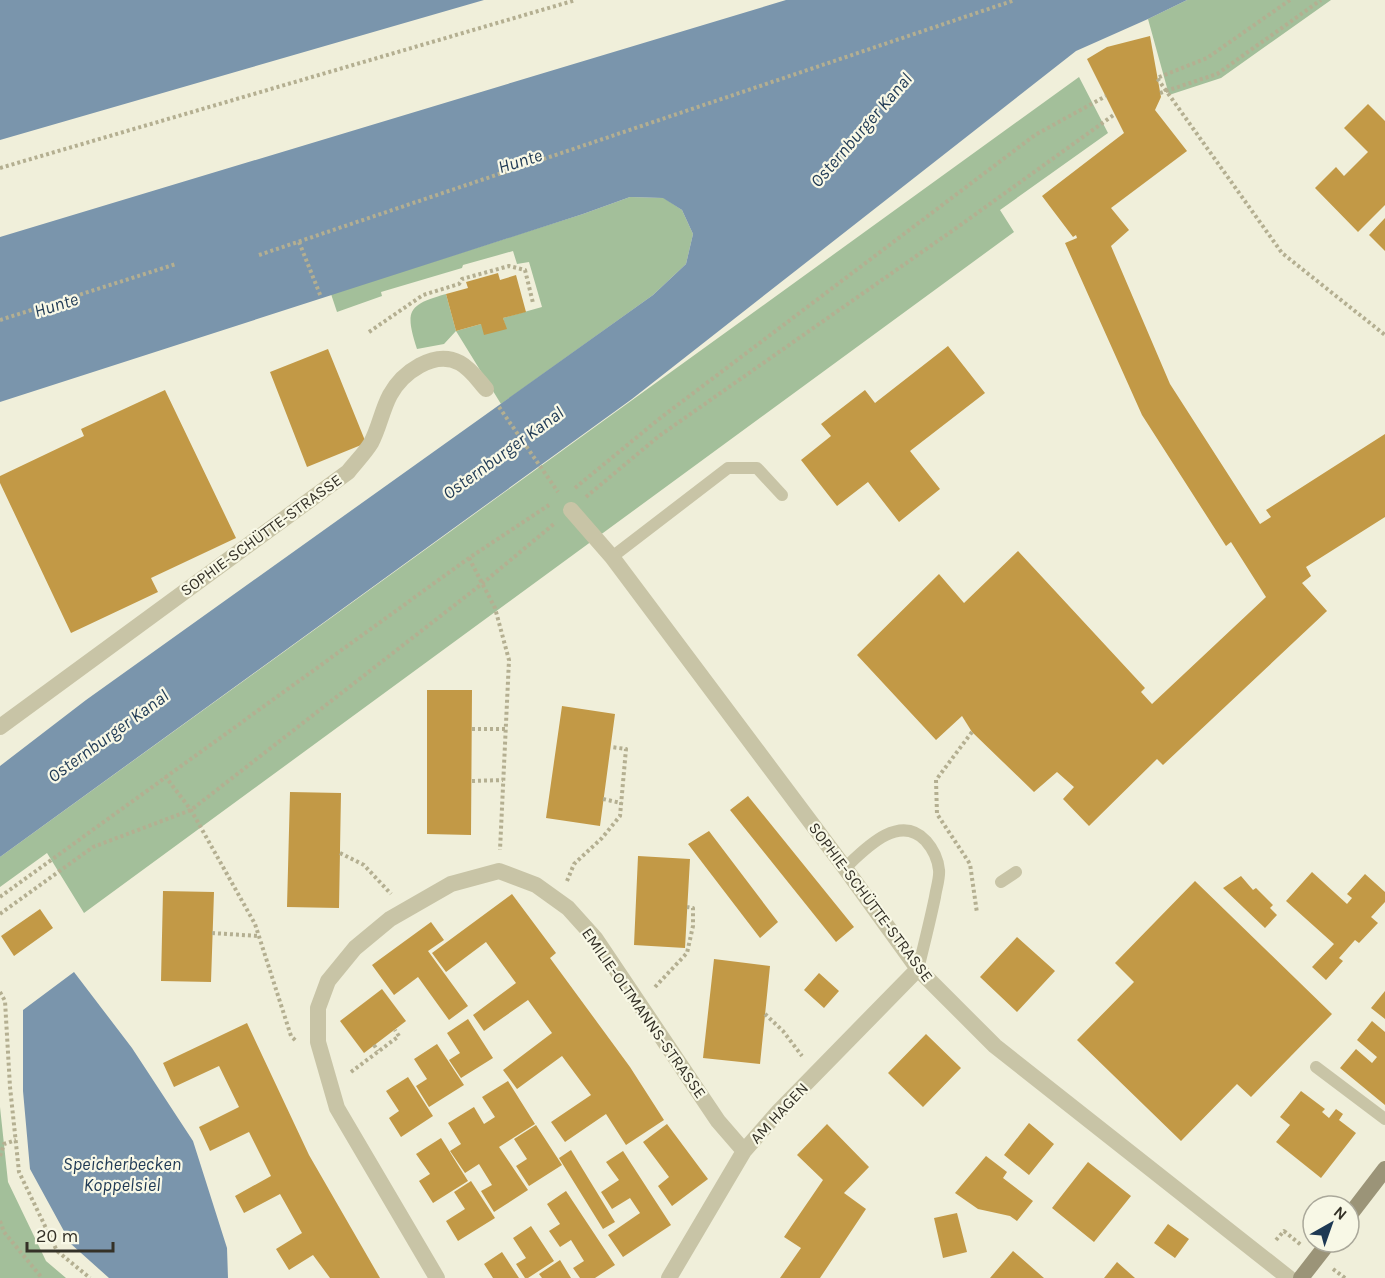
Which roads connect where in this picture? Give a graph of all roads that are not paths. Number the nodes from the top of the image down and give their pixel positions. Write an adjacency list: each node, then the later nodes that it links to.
1 (486, 389): 5 (street, SOPHIE-SCHÜTTE-STRASSE)
2 (782, 495): 4 (lane)
3 (571, 510): 4 (street, SOPHIE-SCHÜTTE-STRASSE)
4 (612, 557): 6 (street, SOPHIE-SCHÜTTE-STRASSE)
5 (0, 727)
6 (845, 868): 9 (street, SOPHIE-SCHÜTTE-STRASSE); 9 (lane)
7 (1016, 872): 8 (lane)
8 (1001, 882)
9 (918, 969): 12 (street, AM HAGEN); 18 (street, SOPHIE-SCHÜTTE-STRASSE)
10 (1316, 1067): 11 (lane)
11 (1385, 1119)
12 (744, 1151): 16 (street, EMILIE-OLTMANNS-STRASSE); 17 (street, AM HAGEN)
13 (1385, 1169): 14 (main road)
14 (1361, 1200)
15 (1320, 1254): 19 (main road)
16 (437, 1278)
17 (669, 1278)
18 (1289, 1278)
19 (1301, 1278)

